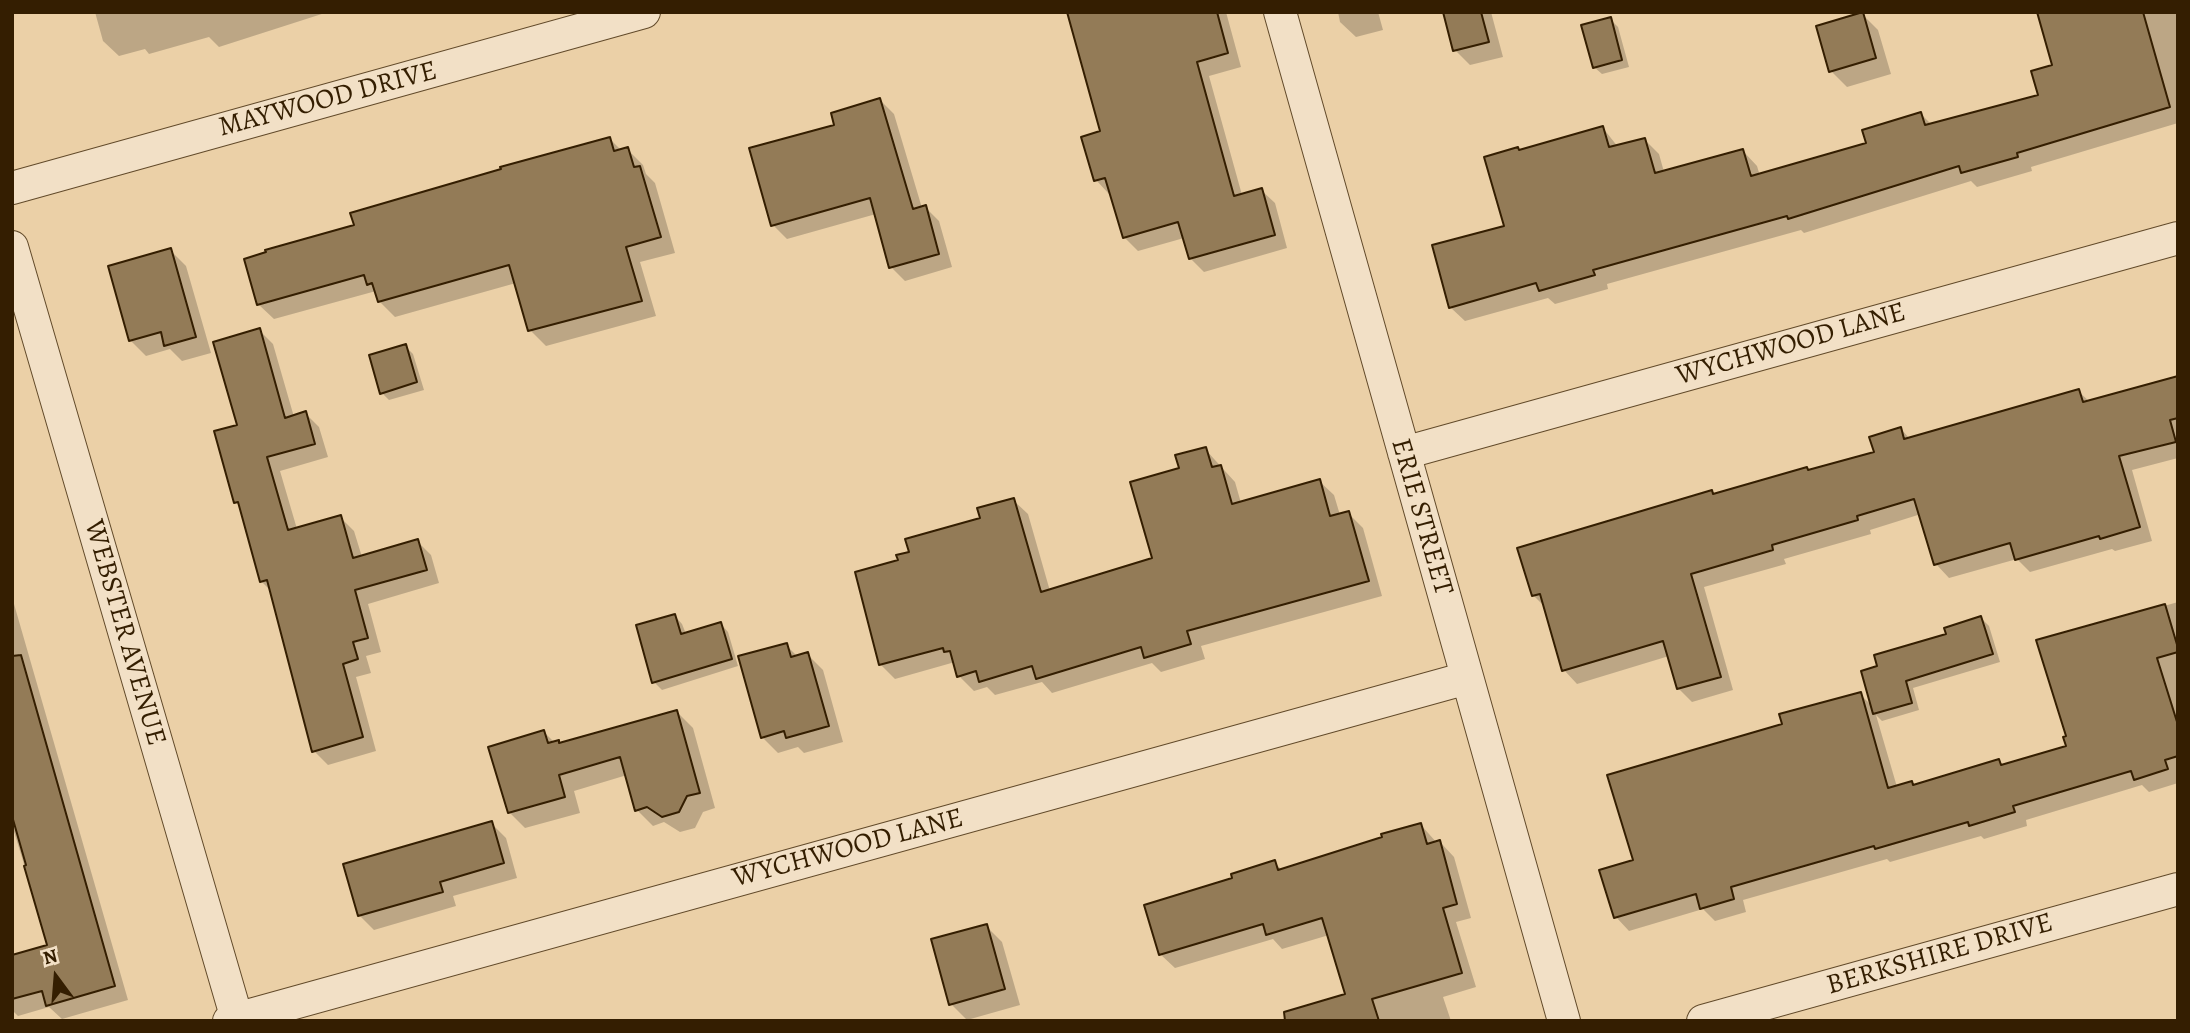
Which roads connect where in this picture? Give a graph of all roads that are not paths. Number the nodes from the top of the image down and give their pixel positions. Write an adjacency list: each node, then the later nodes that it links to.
1 (645, 12): 3 (street, MAYWOOD DRIVE)
2 (1280, 12): 6 (street, ERIE STREET)
3 (12, 188)
4 (2178, 238): 6 (street, WYCHWOOD LANE)
5 (12, 247): 9 (street, WEBSTER AVENUE)
6 (1404, 453): 7 (street, ERIE STREET)
7 (1467, 678): 9 (street, WYCHWOOD LANE); 10 (street, ERIE STREET)
8 (2178, 889): 11 (street, BERKSHIRE DRIVE)
9 (233, 1020)
10 (1564, 1021)
11 (1703, 1021)

